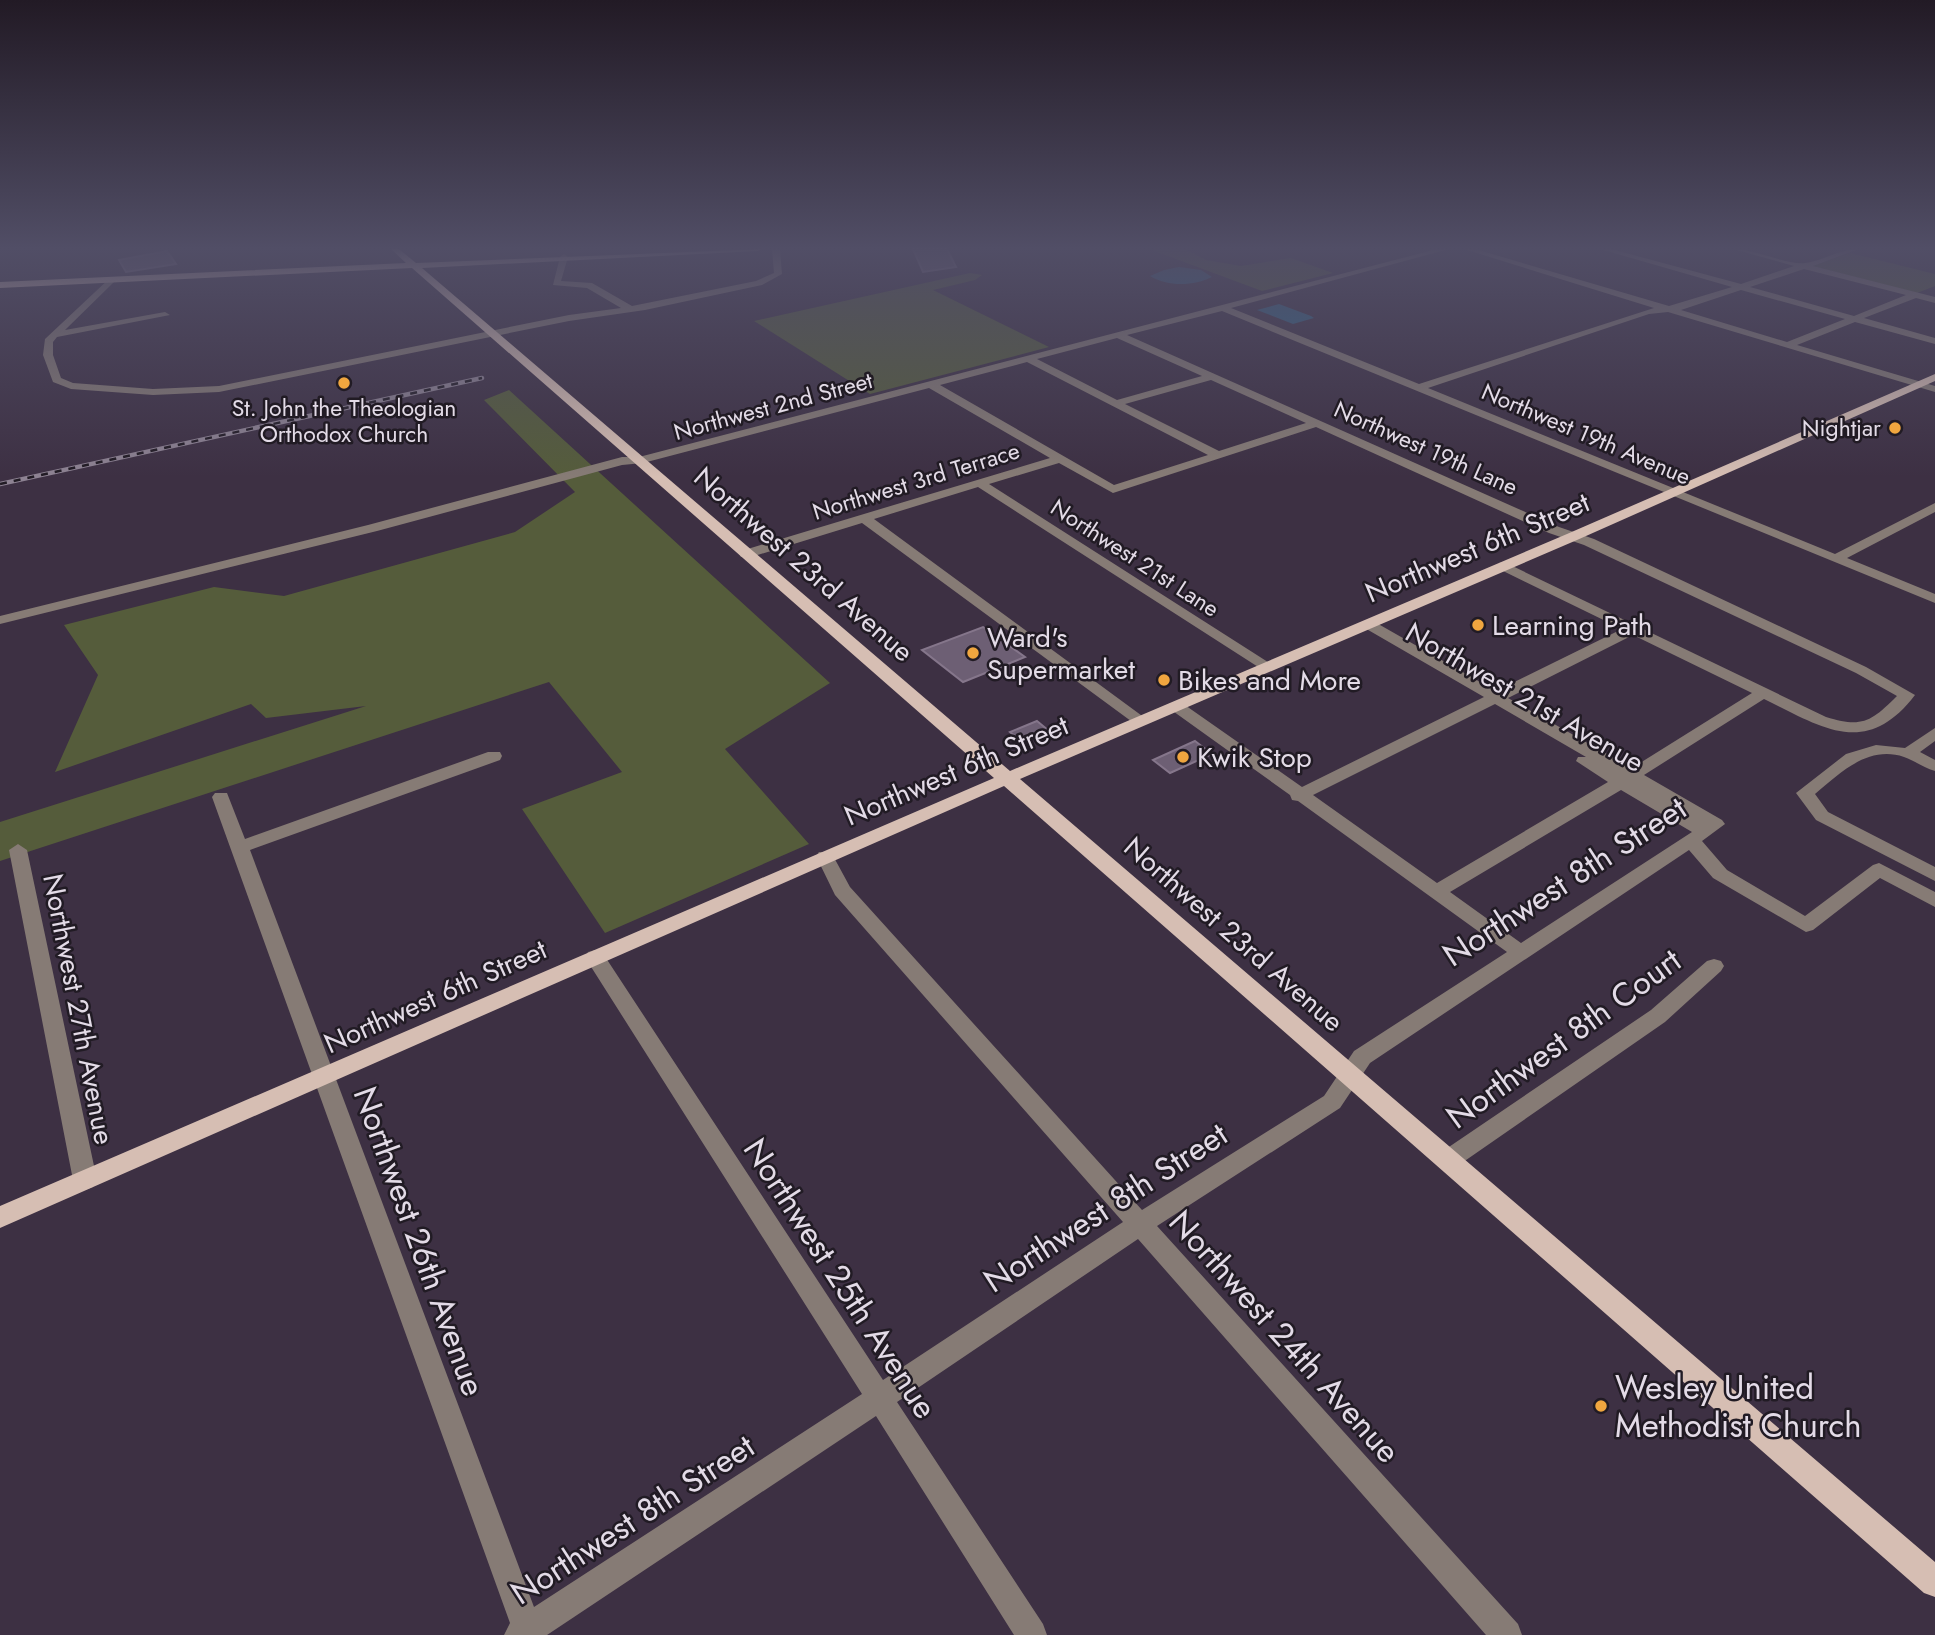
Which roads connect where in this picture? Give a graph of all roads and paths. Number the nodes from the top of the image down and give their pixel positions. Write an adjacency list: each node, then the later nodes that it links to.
1 (64, 325): 13 (street)
2 (108, 325): 13 (street)
3 (483, 325): 11 (main road, Northwest 23rd Avenue)
4 (536, 325): 11 (street)
5 (1150, 325): 12 (street, Northwest 2nd Street)
6 (1267, 325): 21 (street, Northwest 19th Avenue)
7 (1608, 325): 21 (street)
8 (1723, 325): 15 (street)
9 (1837, 325): 15 (street)
10 (1880, 325): 14 (street)
11 (492, 333): 13 (street); 27 (main road, Northwest 23rd Avenue)
12 (1116, 334): 16 (street, Northwest 2nd Street); 17 (street, Northwest 19th Lane)
13 (54, 335)
14 (1935, 341)
15 (1787, 345): 20 (street)
16 (1027, 358): 19 (street, Northwest 2nd Street); 23 (street)
17 (1211, 377): 23 (street); 24 (street, Northwest 19th Lane)
18 (1935, 377): 20 (main road, Northwest 6th Street)
19 (932, 384): 26 (street); 27 (street, Northwest 2nd Street)
20 (1919, 384): 22 (street); 29 (main road, Northwest 6th Street)
21 (1420, 387): 29 (street, Northwest 19th Avenue)
22 (1935, 389)
23 (1117, 403): 25 (street)
24 (1315, 424): 25 (street); 32 (street, Northwest 19th Lane)
25 (1215, 454): 26 (street)
26 (1059, 459): 28 (street, Northwest 3rd Terrace)
27 (639, 461): 33 (main road, Northwest 23rd Avenue); 37 (street, Northwest 2nd Street)
28 (981, 484): 31 (street, Northwest 3rd Terrace); 40 (street, Northwest 21st Lane)
29 (1674, 492): 32 (main road, Northwest 6th Street); 34 (street, Northwest 19th Avenue)
30 (1935, 507): 34 (street)
31 (864, 518): 33 (street, Northwest 3rd Terrace); 44 (street)
32 (1572, 537): 35 (main road, Northwest 6th Street); 41 (street, Northwest 19th Lane)
33 (746, 554): 49 (main road, Northwest 23rd Avenue)
34 (1835, 559): 36 (street, Northwest 19th Avenue)
35 (1504, 566): 38 (main road, Northwest 6th Street); 39 (street)
36 (1935, 599)
37 (0, 620)
38 (1362, 626): 40 (main road, Northwest 6th Street); 42 (street, Northwest 21st Avenue)
39 (1631, 630): 41 (street); 42 (street)
40 (1266, 667): 43 (main road, Northwest 6th Street)
41 (1763, 693): 50 (street)
42 (1491, 701): 50 (street, Northwest 21st Avenue); 51 (street)
43 (1176, 706): 44 (main road, Northwest 6th Street); 51 (street)
44 (1141, 721): 49 (main road, Northwest 6th Street)
45 (1935, 733): 46 (street)
46 (1908, 752): 48 (street); 57 (street)
47 (494, 756): 54 (street)
48 (1935, 766)
49 (1008, 778): 56 (main road, Northwest 6th Street); 64 (main road, Northwest 23rd Avenue)
50 (1626, 779): 53 (street, Northwest 21st Avenue); 58 (street)
51 (1298, 796): 58 (street)
52 (221, 797): 54 (street, Northwest 26th Avenue)
53 (1703, 832): 59 (street, Northwest 21st Avenue); 60 (street, Northwest 8th Street)
54 (241, 847): 63 (street, Northwest 26th Avenue)
55 (18, 850): 66 (street, Northwest 27th Avenue)
56 (825, 856): 61 (main road, Northwest 6th Street); 68 (street, Northwest 24th Avenue)
57 (1935, 875)
58 (1436, 892): 60 (street)
59 (1935, 900)
60 (1520, 951): 64 (street, Northwest 8th Street)
61 (595, 957): 63 (main road, Northwest 6th Street); 69 (street, Northwest 25th Avenue)
62 (1714, 966): 65 (street, Northwest 8th Court)
63 (324, 1075): 66 (main road, Northwest 6th Street); 71 (street, Northwest 26th Avenue)
64 (1350, 1075): 65 (main road, Northwest 23rd Avenue); 68 (street, Northwest 8th Street)
65 (1448, 1160): 70 (main road, Northwest 23rd Avenue)
66 (85, 1180): 67 (main road, Northwest 6th Street)
67 (0, 1217)
68 (1140, 1224): 69 (street, Northwest 8th Street); 73 (street, Northwest 24th Avenue)
69 (879, 1398): 71 (street, Northwest 8th Street); 72 (street, Northwest 25th Avenue)
70 (1935, 1582)
71 (523, 1632)
72 (1032, 1635)
73 (1507, 1635)

